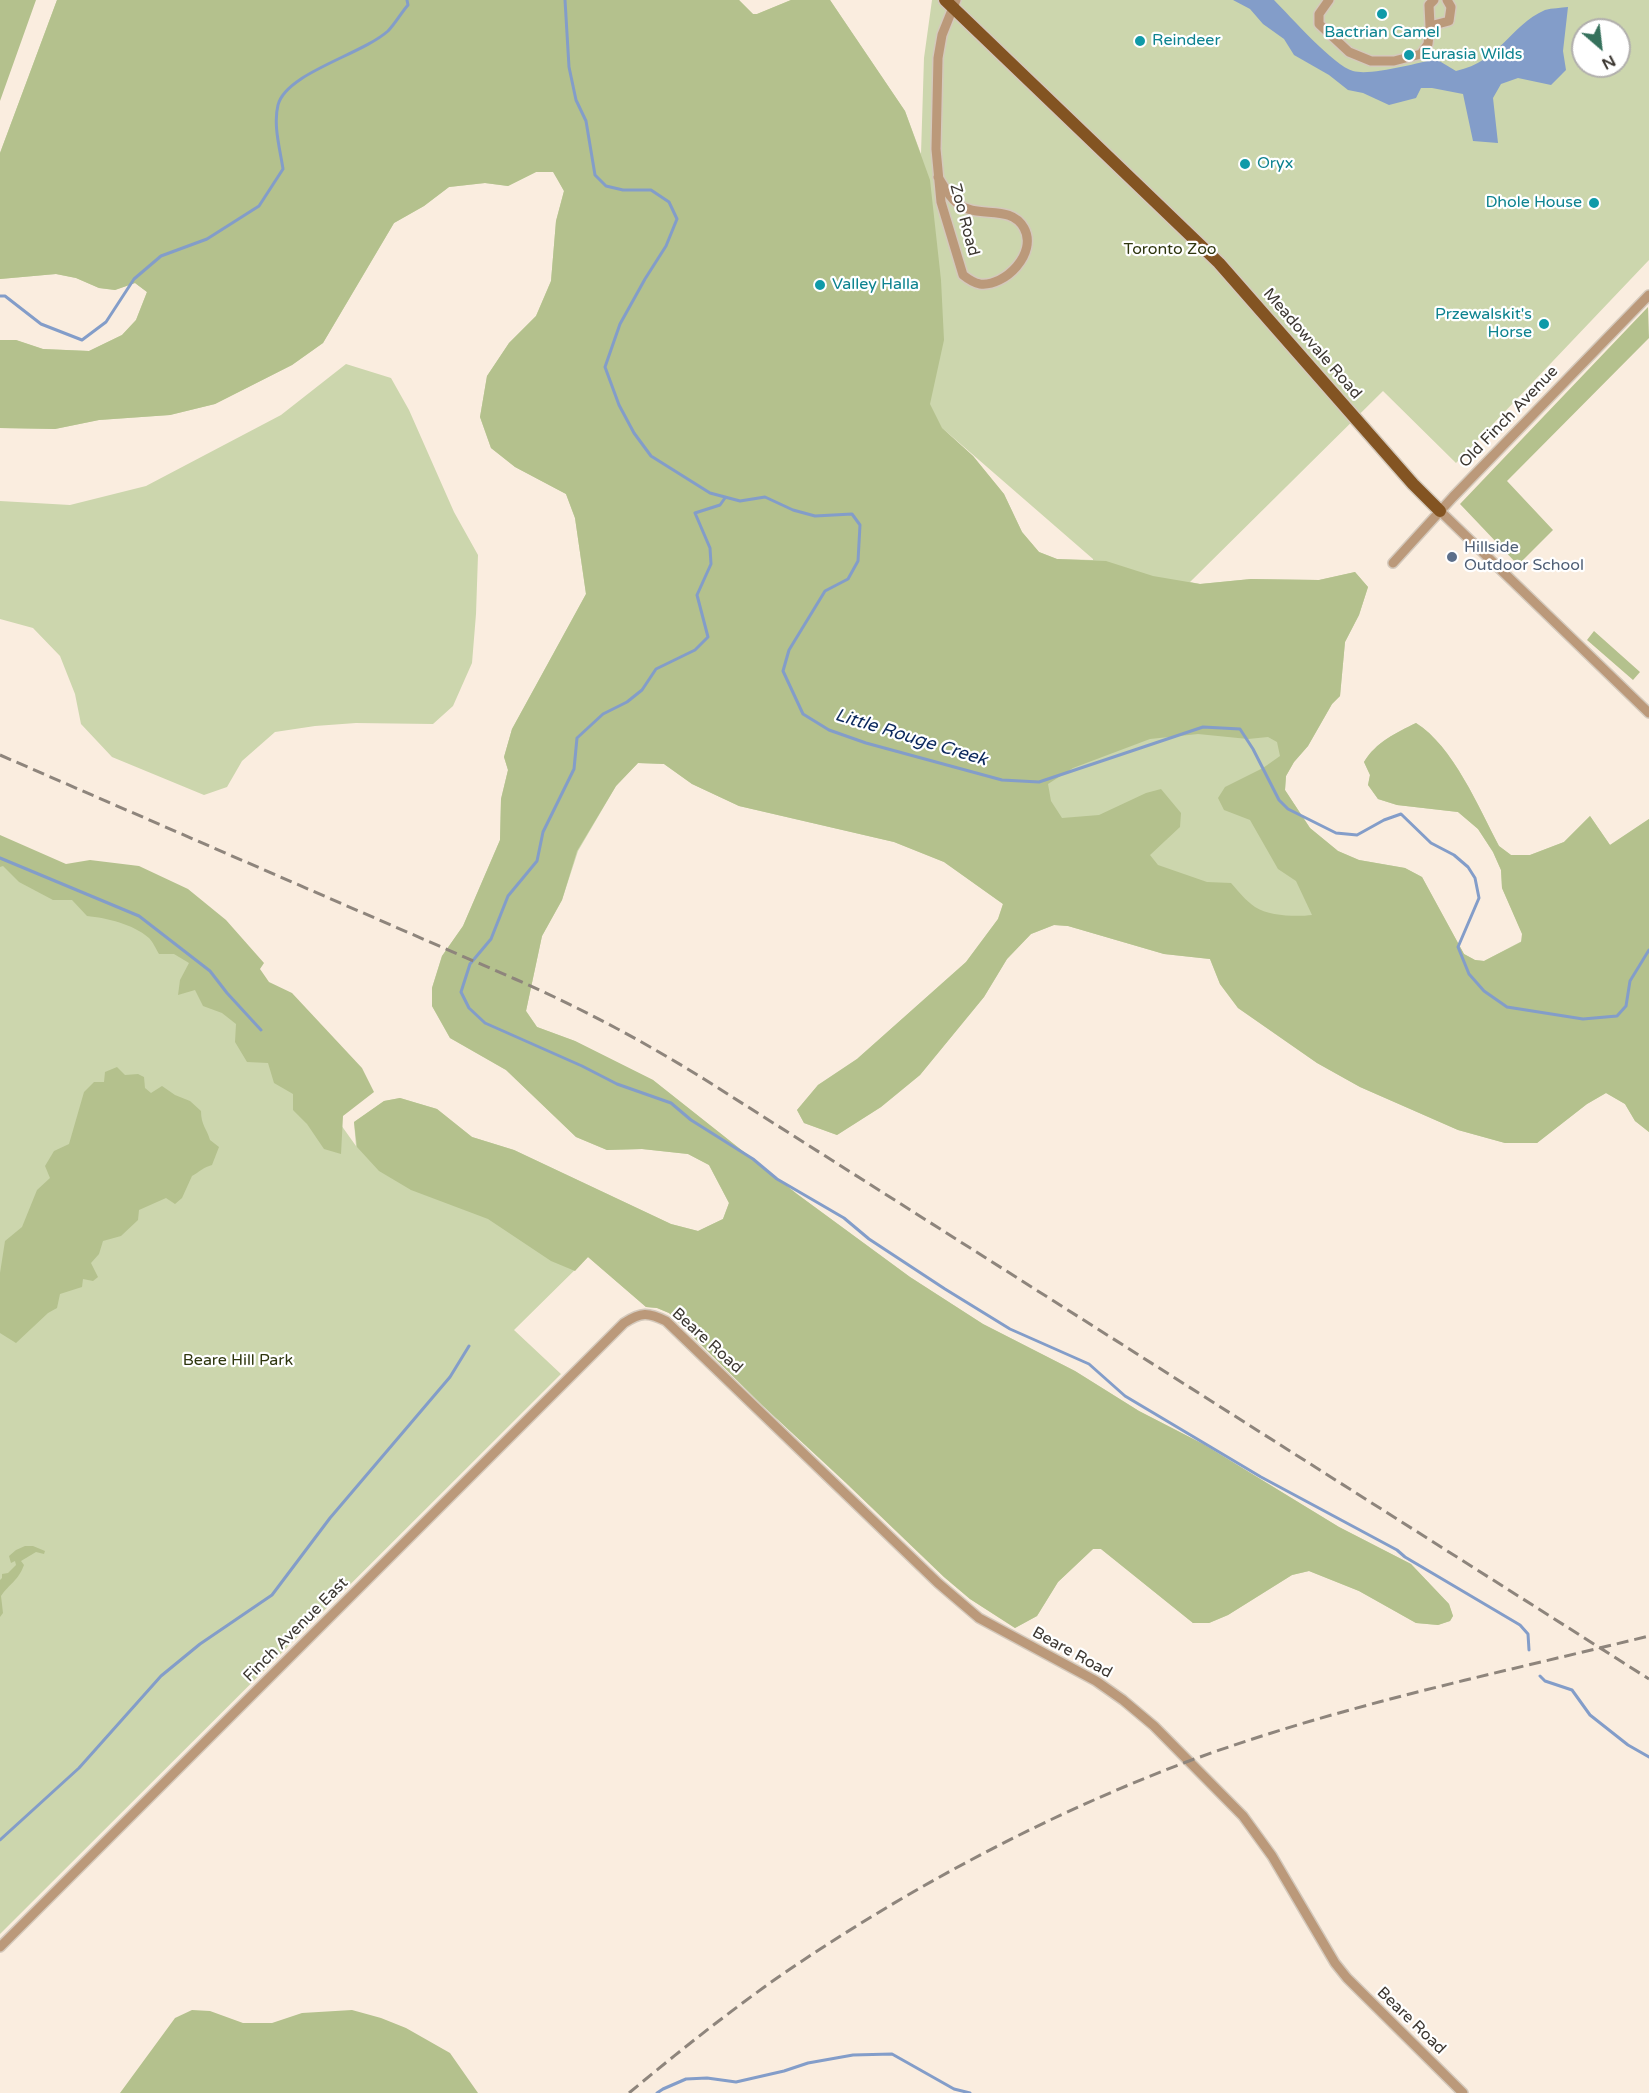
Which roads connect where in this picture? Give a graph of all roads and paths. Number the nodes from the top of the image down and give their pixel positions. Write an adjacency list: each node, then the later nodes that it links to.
1 (1329, 0): 5 (street)
2 (1434, 0): 5 (street)
3 (1448, 0): 5 (street)
4 (951, 2): 6 (street, Zoo Road); 8 (main road, Meadowvale Road)
5 (1430, 26)
6 (938, 177): 6 (street, Zoo Road)
7 (1649, 295): 8 (street, Old Finch Avenue)
8 (1440, 511): 9 (street, Old Finch Avenue); 10 (street, Meadowvale Road)
9 (1393, 563)
10 (1649, 713)
11 (613, 1334): 12 (street, Finch Avenue East); 13 (street, Beare Road)
12 (0, 1947)
13 (1463, 2093)

